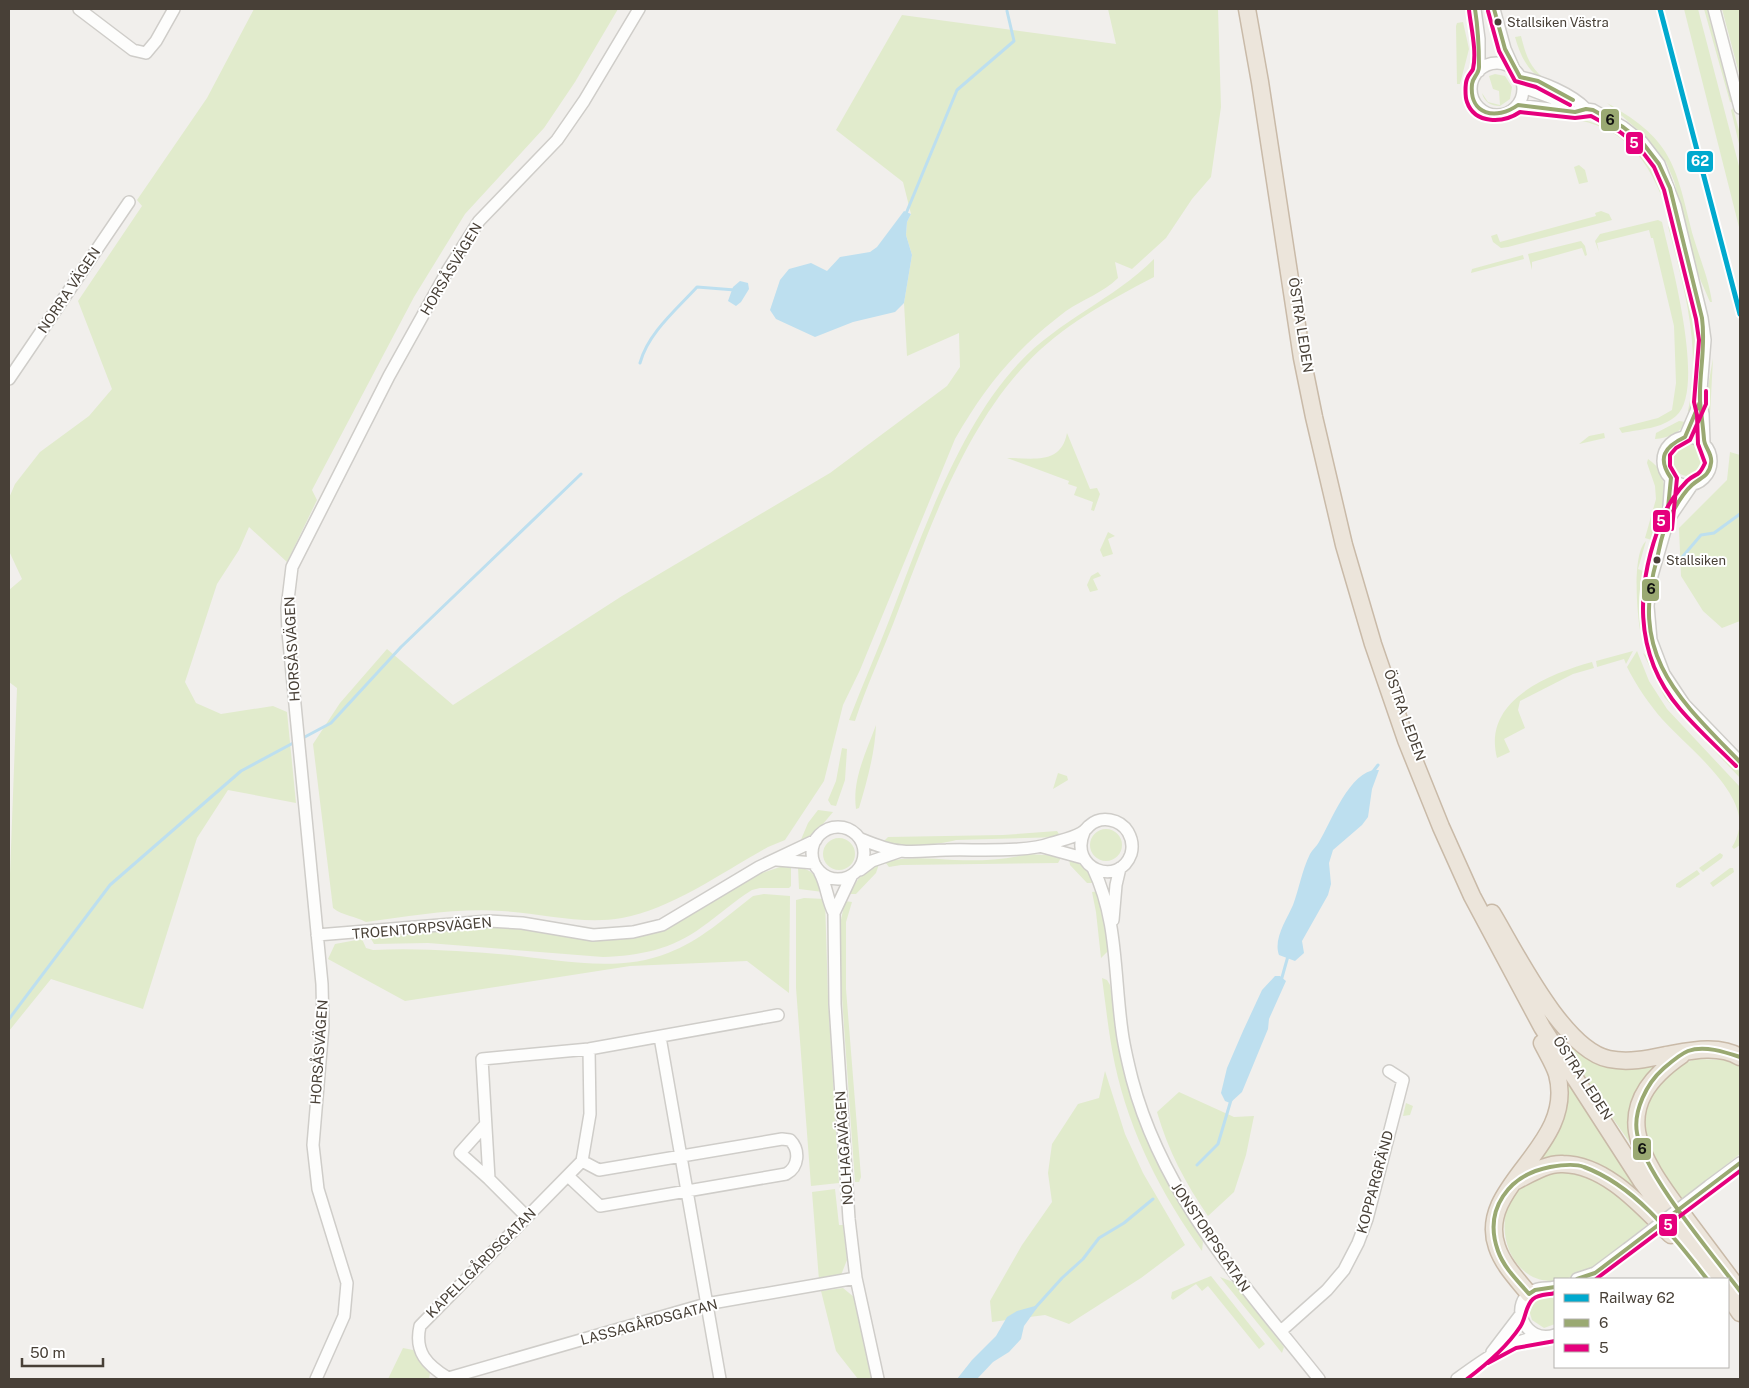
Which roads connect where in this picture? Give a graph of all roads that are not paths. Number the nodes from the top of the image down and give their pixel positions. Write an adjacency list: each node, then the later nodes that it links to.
1 (78, 9): 2 (street)
2 (174, 9)
3 (639, 9): 37 (street, HORSÅSVÄGEN)
4 (1247, 9): 10 (highway, ÖSTRA LEDEN)
5 (1475, 9): 8 (street)
6 (1494, 9): 9 (street)
7 (1714, 9): 12 (street)
8 (1479, 71): 9 (street); 11 (street)
9 (1519, 78): 11 (street); 13 (street)
10 (1260, 82): 34 (highway, ÖSTRA LEDEN); 38 (highway, ÖSTRA LEDEN)
11 (1518, 105): 13 (street)
12 (1740, 108)
13 (1586, 109): 16 (street)
14 (129, 202): 15 (street, NORRA VÄGEN)
15 (9, 379)
16 (1700, 402): 17 (street); 18 (street)
17 (1685, 437): 18 (street); 19 (street)
18 (1704, 444): 20 (street)
19 (1670, 478): 20 (street); 21 (street)
20 (1692, 485): 21 (street)
21 (1668, 520): 22 (street)
22 (1740, 762)
23 (1084, 832): 26 (street, JONSTORPSGATAN); 28 (street); 32 (street, JONSTORPSGATAN)
24 (861, 839): 25 (street); 27 (street, JONSTORPSGATAN); 33 (street)
25 (816, 840): 29 (street, TROENTORPSVÄGEN); 30 (street)
26 (1043, 847): 27 (street, JONSTORPSGATAN); 28 (street, JONSTORPSGATAN)
27 (901, 851): 33 (street, JONSTORPSGATAN)
28 (1083, 858): 31 (street, JONSTORPSGATAN)
29 (777, 860): 30 (street, TROENTORPSVÄGEN); 37 (street, TROENTORPSVÄGEN)
30 (816, 867): 33 (street); 35 (street, NOLHAGAVÄGEN)
31 (1093, 868): 32 (street); 36 (street, JONSTORPSGATAN)
32 (1120, 868): 36 (street, JONSTORPSGATAN)
33 (855, 874): 35 (street, NOLHAGAVÄGEN)
34 (1479, 892): 42 (highway); 58 (highway, ÖSTRA LEDEN)
35 (834, 913): 55 (street, NOLHAGAVÄGEN)
36 (1112, 930): 70 (street, JONSTORPSGATAN)
37 (317, 935): 74 (street, HORSÅSVÄGEN)
38 (1505, 961): 51 (highway); 57 (highway, ÖSTRA LEDEN)
39 (778, 1015): 40 (street)
40 (660, 1037): 41 (street); 46 (street)
41 (589, 1049): 45 (street); 47 (street)
42 (1688, 1051): 43 (highway); 61 (highway)
43 (1740, 1057)
44 (1389, 1072): 70 (street, KOPPARGRÄND)
45 (485, 1124): 50 (street); 50 (street)
46 (681, 1156): 47 (street); 52 (street); 52 (street)
47 (582, 1161): 49 (street, KAPELLGÅRDSGATAN)
48 (1740, 1163): 54 (street, bridge)
49 (568, 1176): 52 (street); 53 (street, KAPELLGÅRDSGATAN)
50 (489, 1178): 53 (street)
51 (1510, 1185): 56 (highway); 62 (highway)
52 (686, 1190): 65 (street)
53 (528, 1217): 75 (street, KAPELLGÅRDSGATAN)
54 (1593, 1276)
55 (856, 1278): 65 (street, LASSAGÅRDSGATAN); 77 (street, NOLHAGAVÄGEN)
56 (1706, 1278)
57 (1715, 1278)
58 (1723, 1278)
59 (1729, 1285): 64 (highway)
60 (1554, 1288): 62 (street)
61 (1740, 1291)
62 (1529, 1294): 68 (street)
63 (1729, 1296): 67 (highway)
64 (1740, 1301)
65 (706, 1304): 75 (street, LASSAGÅRDSGATAN); 76 (street)
66 (1729, 1307): 69 (highway)
67 (1740, 1313)
68 (1521, 1314): 72 (street); 73 (street)
69 (1740, 1320)
70 (1281, 1331): 78 (street, JONSTORPSGATAN)
71 (1554, 1334): 72 (street)
72 (1539, 1336): 73 (street)
73 (1491, 1353): 79 (street)
74 (316, 1379)
75 (447, 1379)
76 (720, 1379)
77 (878, 1379)
78 (1319, 1379)
79 (1457, 1379)

